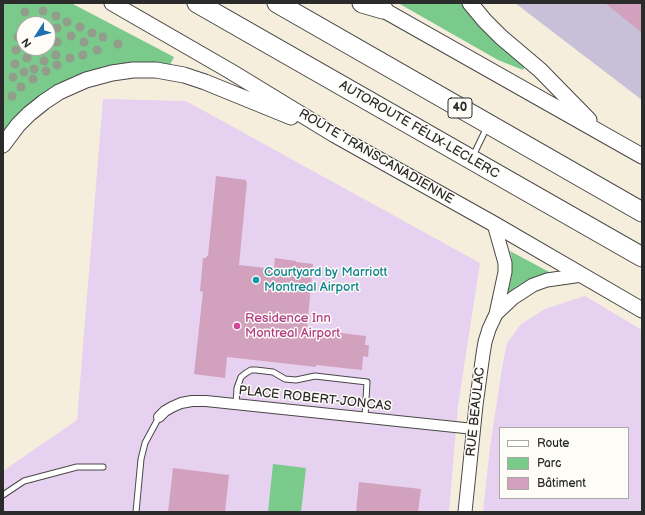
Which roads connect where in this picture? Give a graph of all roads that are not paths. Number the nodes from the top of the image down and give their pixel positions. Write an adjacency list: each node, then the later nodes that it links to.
1 (112, 3): 9 (main road, ROUTE TRANSCANADIENNE)
2 (197, 3): 12 (highway, AUTOROUTE FÉLIX-LECLERC)
3 (277, 3): 7 (highway, 40)
4 (362, 3): 6 (highway)
5 (470, 3): 8 (main road)
6 (377, 6): 8 (main road)
7 (489, 124): 12 (lane); 13 (highway, 40)
8 (601, 132): 11 (main road)
9 (335, 135): 10 (main road); 14 (main road, ROUTE TRANSCANADIENNE)
10 (3, 145)
11 (642, 156)
12 (471, 160): 15 (highway, AUTOROUTE FÉLIX-LECLERC)
13 (642, 212)
14 (494, 224): 16 (main road, ROUTE TRANSCANADIENNE); 18 (street, RUE BEAULAC)
15 (642, 257)
16 (582, 275): 17 (main road, ROUTE TRANSCANADIENNE); 18 (street, RUE BEAULAC)
17 (642, 310)
18 (496, 314): 22 (street, RUE BEAULAC)
19 (236, 404): 20 (street, PLACE ROBERT-JONCAS); 21 (street, PLACE ROBERT-JONCAS); 21 (lane)
20 (159, 417): 25 (lane)
21 (364, 417): 22 (street, PLACE ROBERT-JONCAS)
22 (474, 429): 26 (street, RUE BEAULAC)
23 (103, 468): 24 (lane)
24 (3, 495)
25 (136, 512)
26 (465, 512)

